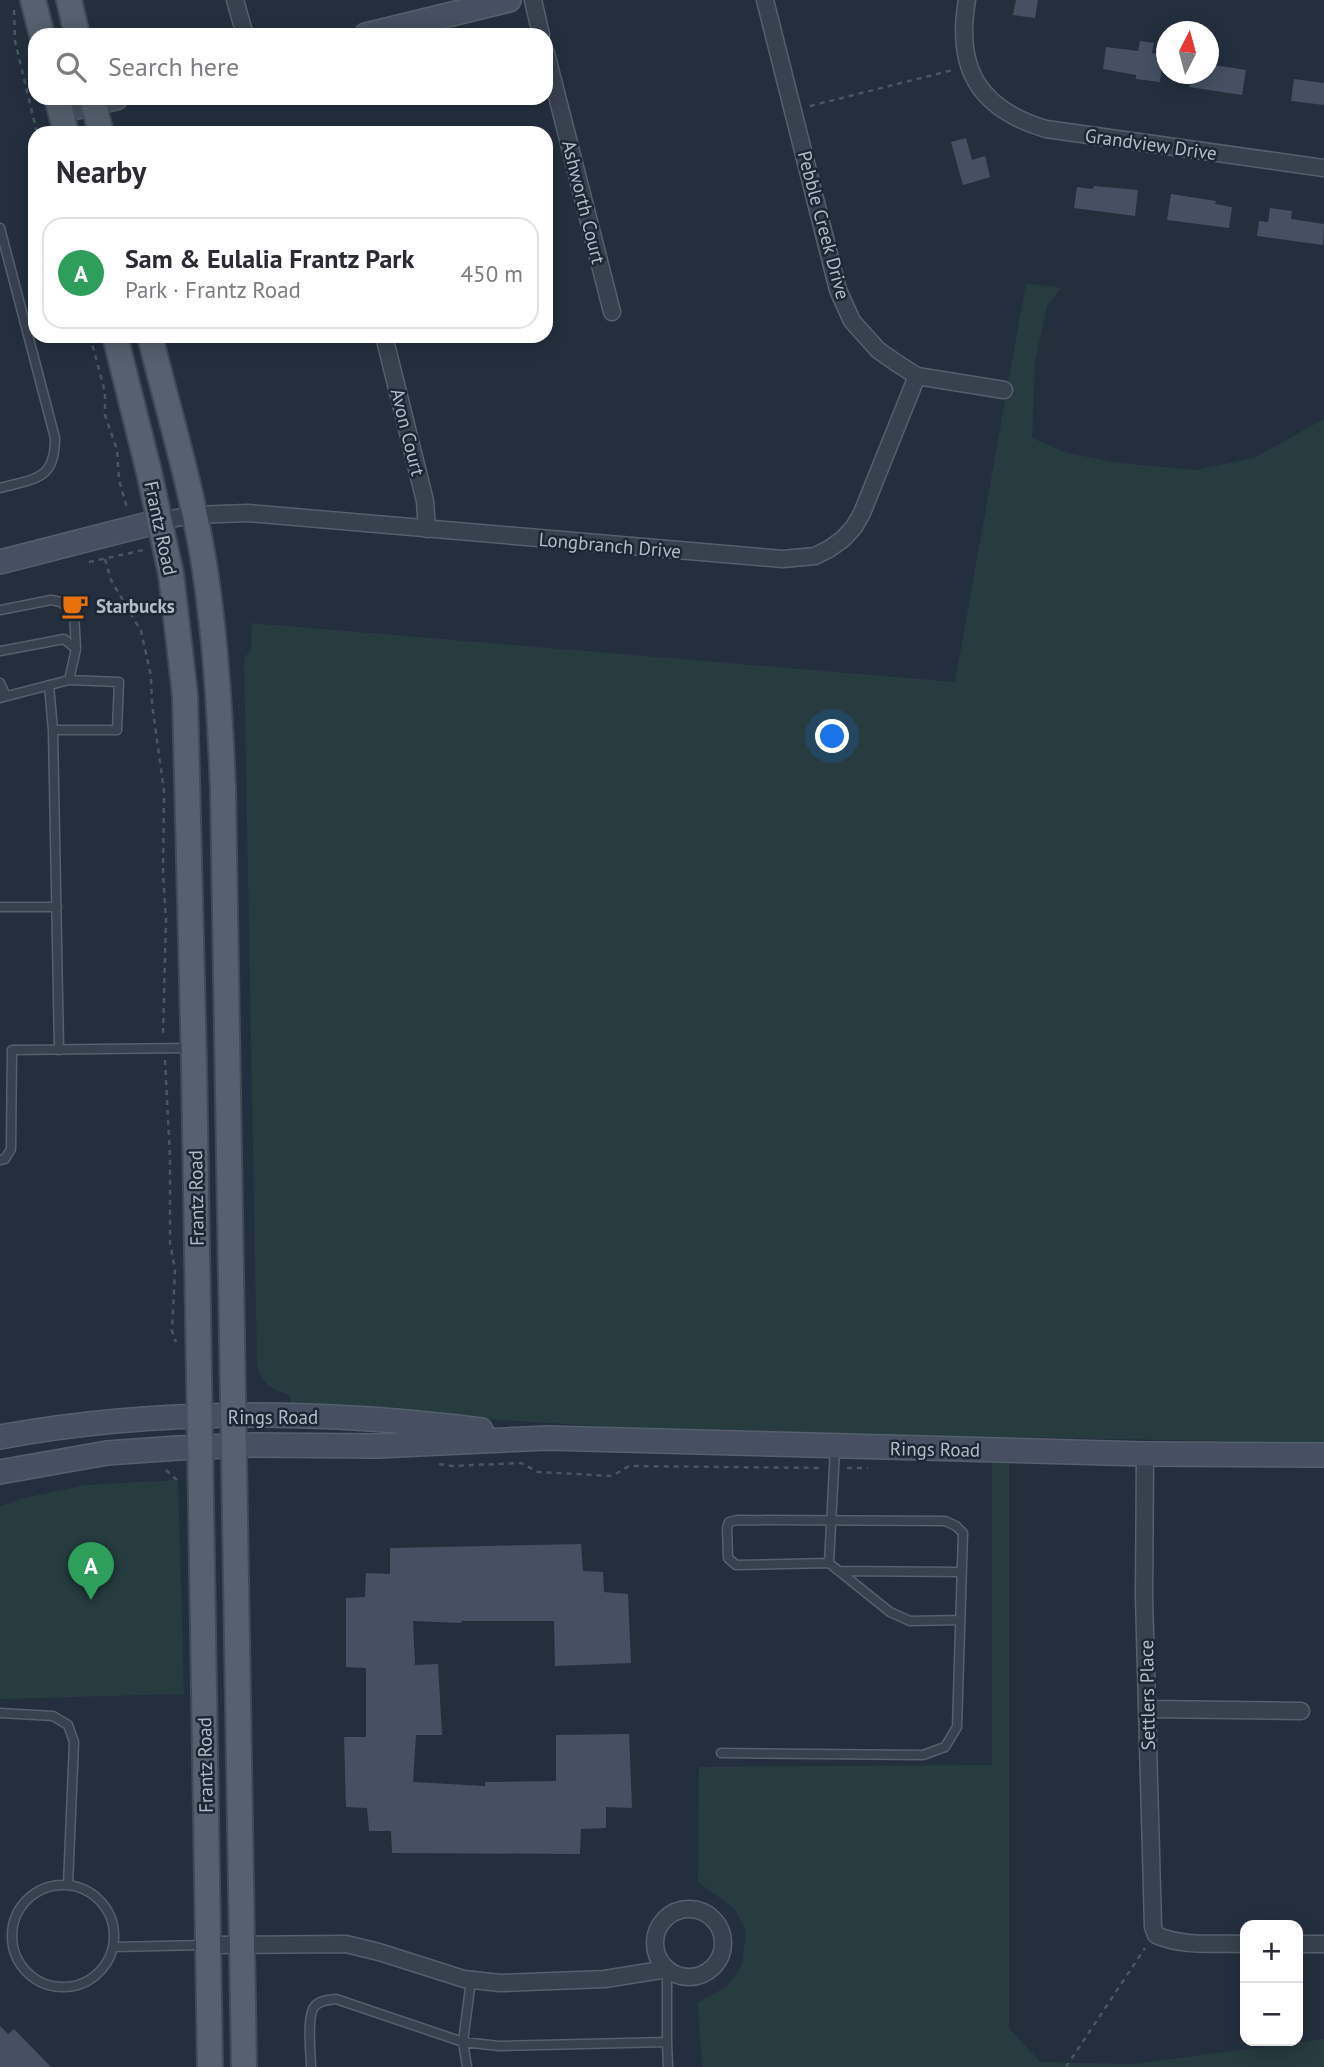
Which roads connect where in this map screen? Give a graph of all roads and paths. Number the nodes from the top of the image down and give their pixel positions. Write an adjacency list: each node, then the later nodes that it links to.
1 (69, 0): 9 (main road)
2 (236, 0): 10 (street)
3 (509, 0): 11 (main road)
4 (533, 0): 12 (street)
5 (765, 0): 19 (street, Pebble Creek Drive)
6 (967, 0): 13 (street)
7 (24, 4): 8 (main road); 15 (path)
8 (38, 28)
9 (75, 28)
10 (243, 28)
11 (395, 28)
12 (539, 28)
13 (970, 65): 19 (path); 23 (street, Grandview Drive)
14 (553, 80): 25 (street, Ashworth Court)
15 (28, 95)
16 (30, 105): 21 (path)
17 (87, 105): 20 (main road)
18 (101, 105): 22 (main road)
19 (793, 110): 32 (street, Pebble Creek Drive)
20 (61, 114)
21 (35, 126)
22 (101, 126)
23 (1324, 168)
24 (0, 228): 26 (lane)
25 (612, 312)
26 (28, 335)
27 (30, 343): 35 (lane)
28 (92, 343): 38 (path)
29 (117, 343): 33 (main road, Frantz Road)
30 (152, 343): 36 (main road, Frantz Road)
31 (386, 343): 39 (street, Avon Court)
32 (917, 376): 34 (street, Pebble Creek Drive); 39 (street, Longbranch Drive)
33 (127, 383): 36 (main road); 37 (main road, Frantz Road)
34 (1004, 390)
35 (0, 488)
36 (193, 516): 37 (street, Longbranch Drive); 39 (street, Longbranch Drive); 46 (main road, Frantz Road)
37 (160, 521): 38 (main road); 46 (main road); 55 (main road, Frantz Road)
38 (132, 528): 40 (path); 42 (main road)
39 (428, 529)
40 (137, 552)
41 (105, 559): 54 (path)
42 (0, 562)
43 (0, 610): 44 (lane)
44 (76, 649): 45 (lane); 47 (lane)
45 (0, 651)
46 (217, 678): 60 (main road, Frantz Road)
47 (69, 680): 49 (lane); 51 (lane)
48 (0, 683): 50 (lane)
49 (49, 685): 50 (lane); 51 (lane)
50 (3, 697)
51 (53, 730): 53 (lane)
52 (0, 907): 53 (lane)
53 (57, 907): 56 (lane)
54 (164, 1048): 55 (lane); 56 (lane); 58 (path)
55 (193, 1048): 59 (main road, Frantz Road)
56 (59, 1049): 57 (lane)
57 (0, 1160)
58 (179, 1349)
59 (200, 1417): 60 (main road, Rings Road); 61 (main road, Rings Road); 65 (main road, Frantz Road)
60 (234, 1417): 62 (main road, Rings Road); 63 (main road, Frantz Road)
61 (0, 1437)
62 (547, 1438): 63 (main road, Rings Road); 67 (main road, Rings Road)
63 (234, 1445): 65 (main road, Rings Road); 82 (main road, Frantz Road)
64 (1145, 1454): 66 (main road, Rings Road); 67 (main road, Rings Road); 76 (street, Settlers Place)
65 (193, 1455): 65 (path); 70 (main road, Rings Road); 86 (main road, Frantz Road)
66 (1324, 1455)
67 (835, 1457): 68 (path); 69 (path); 71 (lane)
68 (433, 1463)
69 (874, 1468)
70 (0, 1472)
71 (832, 1521): 72 (lane); 72 (lane); 74 (lane)
72 (829, 1563): 73 (lane)
73 (838, 1571): 74 (lane); 75 (lane)
74 (961, 1572): 75 (lane)
75 (960, 1620): 79 (lane)
76 (1149, 1709): 77 (street); 81 (street, Settlers Place)
77 (1301, 1711)
78 (0, 1713): 80 (lane)
79 (721, 1753)
80 (68, 1885): 87 (lane); 87 (lane)
81 (1156, 1934): 83 (street); 97 (path)
82 (242, 1943): 86 (street); 89 (street); 93 (main road, Frantz Road)
83 (1240, 1944)
84 (1303, 1944): 85 (street)
85 (1324, 1944)
86 (208, 1945): 87 (lane); 92 (main road, Frantz Road)
87 (113, 1947)
88 (667, 1969): 88 (street); 89 (street); 91 (lane)
89 (471, 1980): 90 (lane)
90 (463, 2042): 91 (lane); 94 (lane); 95 (lane)
91 (667, 2042): 96 (lane)
92 (210, 2067)
93 (244, 2067)
94 (311, 2067)
95 (467, 2067)
96 (668, 2067)
97 (1066, 2067)

